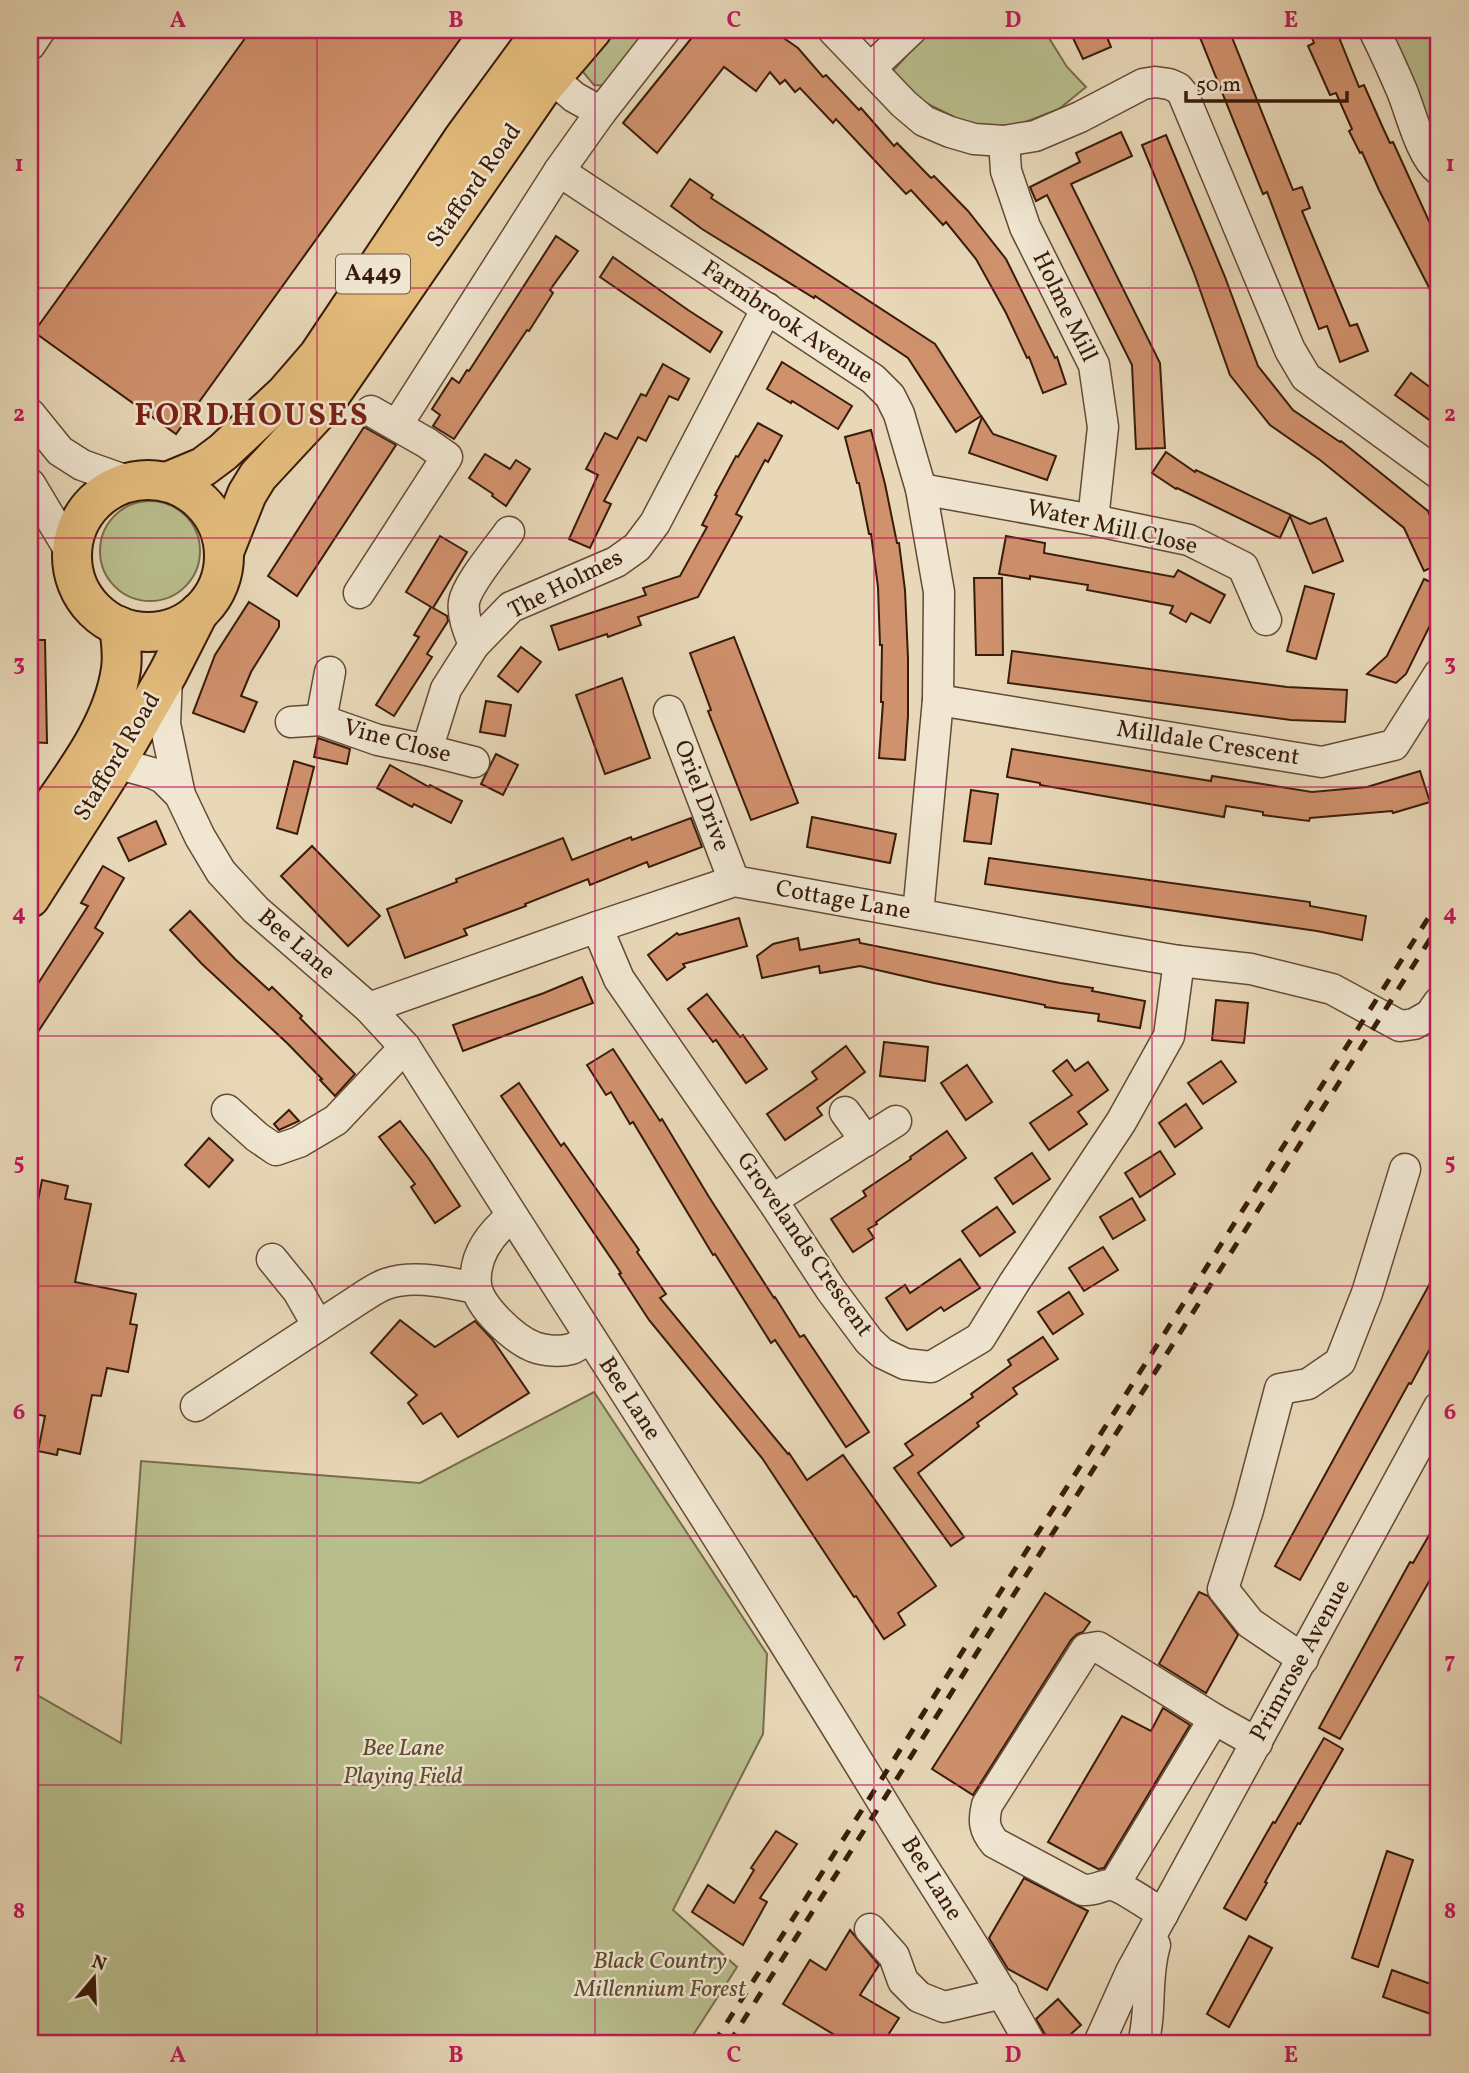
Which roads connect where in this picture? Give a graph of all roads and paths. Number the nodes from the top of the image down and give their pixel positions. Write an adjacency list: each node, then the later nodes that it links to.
1 (40, 30): 8 (street)
2 (592, 30): 10 (highway, Stafford Road / A449)
3 (665, 30): 11 (street)
4 (833, 30): 9 (street)
5 (911, 30): 9 (street)
6 (1374, 30): 14 (street)
7 (534, 33): 12 (highway, Stafford Road / A449)
8 (30, 45)
9 (871, 68): 13 (street)
10 (552, 78): 11 (street); 12 (highway); 25 (highway, Stafford Road / A449)
11 (601, 112): 15 (street)
12 (463, 139): 20 (highway, Stafford Road / A449)
13 (1004, 141): 18 (street); 23 (street, Holme Mill)
14 (1439, 170)
15 (559, 171): 16 (street, Farmbrook Avenue); 27 (street)
16 (767, 308): 22 (street, Farmbrook Avenue); 31 (street, The Holmes)
17 (30, 414): 19 (street)
18 (1439, 474)
19 (130, 482): 20 (highway, A449); 26 (highway, A449)
20 (167, 482): 25 (highway, A449)
21 (30, 484): 26 (street)
22 (921, 489): 23 (street, Water Mill Close); 35 (street, Farmbrook Avenue)
23 (1093, 520): 29 (street, Water Mill Close)
24 (509, 532): 31 (street)
25 (224, 552): 28 (highway, A449)
26 (72, 554): 30 (highway, A449)
27 (359, 593)
28 (199, 612): 30 (highway, A449); 33 (highway, Stafford Road / A449)
29 (1266, 620)
30 (119, 626): 43 (highway, Stafford Road)
31 (474, 645): 39 (street, The Holmes)
32 (330, 672): 37 (street, Vine Close)
33 (167, 673): 41 (highway, Stafford Road / A449); 42 (street, Bee Lane)
34 (1439, 674): 35 (street, Milldale Crescent)
35 (938, 700): 46 (street, Farmbrook Avenue)
36 (669, 711): 44 (street, Oriel Drive)
37 (321, 720): 38 (street, Vine Close); 39 (street, Vine Close)
38 (291, 722)
39 (427, 750): 40 (street, Vine Close)
40 (474, 762)
41 (117, 763): 42 (street, Bee Lane); 45 (highway, Stafford Road / A449)
42 (180, 796): 50 (street, Bee Lane)
43 (30, 839)
44 (733, 881): 46 (street, Cottage Lane); 47 (street, Cottage Lane)
45 (30, 898)
46 (918, 914): 48 (street, Cottage Lane)
47 (597, 927): 50 (street, Cottage Lane); 57 (street, Grovelands Crescent)
48 (1179, 961): 49 (street, Cottage Lane); 57 (street, Grovelands Crescent)
49 (1439, 1002)
50 (369, 1008): 51 (street, Bee Lane)
51 (405, 1047): 52 (street); 58 (street, Bee Lane)
52 (227, 1110)
53 (845, 1112): 55 (street)
54 (896, 1121): 55 (street)
55 (866, 1141): 57 (street)
56 (1405, 1170): 65 (street)
57 (772, 1200)
58 (512, 1216): 60 (street); 62 (street, Bee Lane)
59 (272, 1259): 61 (street)
60 (476, 1287): 61 (street); 62 (street)
61 (318, 1326): 63 (street)
62 (589, 1337): 71 (street, Bee Lane)
63 (196, 1406)
64 (1439, 1407): 65 (street, Primrose Avenue)
65 (1303, 1659): 67 (street, Primrose Avenue)
66 (1214, 1719): 67 (street); 68 (street); 68 (street)
67 (1257, 1742): 69 (street, Primrose Avenue)
68 (1114, 1885): 69 (street)
69 (1163, 1914): 73 (street, Primrose Avenue); 74 (street, Primrose Avenue)
70 (870, 1929): 71 (street)
71 (1003, 1993): 72 (street, Bee Lane)
72 (1030, 2043)
73 (1099, 2043)
74 (1143, 2043)

